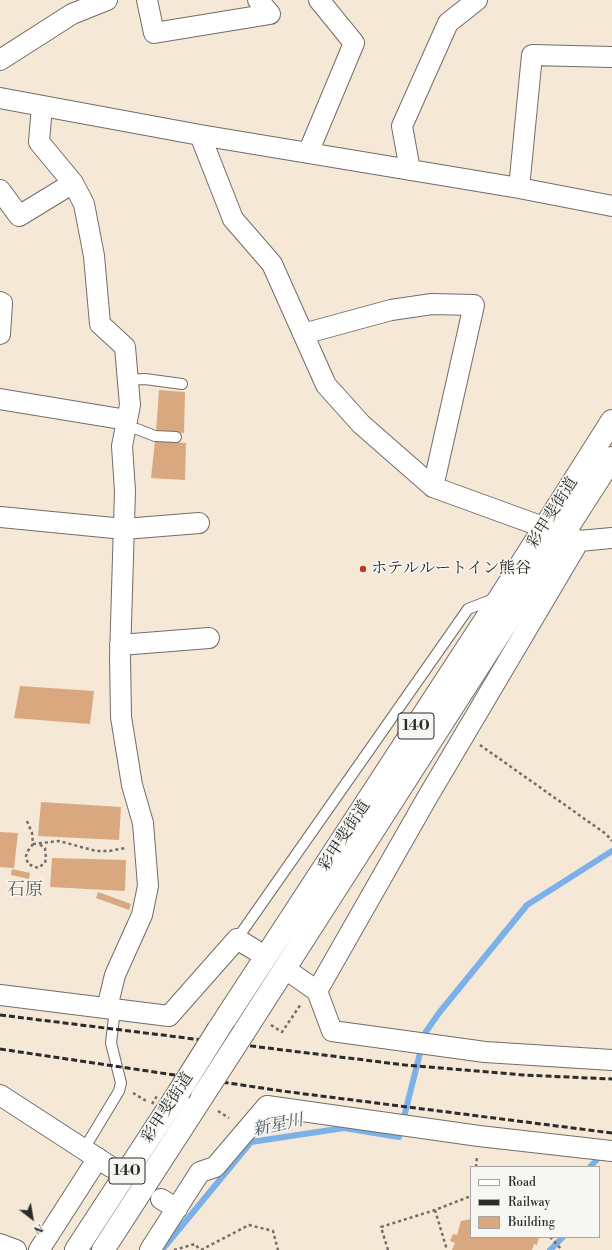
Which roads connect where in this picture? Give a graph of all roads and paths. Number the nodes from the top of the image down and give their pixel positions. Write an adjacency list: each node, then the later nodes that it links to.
1 (107, 0): 6 (street)
2 (146, 0): 3 (street)
3 (258, 0)
4 (319, 0): 12 (street)
5 (477, 0): 13 (street)
6 (77, 5): 8 (street)
7 (612, 57): 15 (street)
8 (0, 60)
9 (0, 98): 10 (street)
10 (42, 106): 11 (street); 14 (street)
11 (200, 135): 12 (street); 20 (street)
12 (308, 153): 13 (street)
13 (410, 170): 15 (street)
14 (73, 183): 16 (street); 21 (street)
15 (519, 188): 17 (street)
16 (0, 190)
17 (612, 206)
18 (0, 302): 19 (street)
19 (0, 334)
20 (303, 334): 28 (street); 28 (street)
21 (128, 380): 22 (lane); 25 (street)
22 (182, 384)
23 (0, 399): 25 (street)
24 (612, 421): 31 (highway, 彩甲斐街道 / 140)
25 (126, 424): 26 (lane); 32 (street)
26 (176, 437)
27 (612, 458): 33 (highway, 彩甲斐街道 / 140)
28 (433, 487): 31 (street)
29 (0, 517): 32 (street)
30 (199, 523): 32 (street)
31 (543, 527): 35 (highway, 彩甲斐街道 / 140)
32 (124, 529): 37 (street)
33 (572, 537): 34 (street); 38 (street); 54 (highway, 彩甲斐街道 / 140, bridge)
34 (612, 538)
35 (501, 596): 44 (lane); 64 (highway, 彩甲斐街道 / 140, bridge)
36 (209, 638): 37 (street)
37 (120, 645): 40 (street)
38 (465, 734): 41 (path); 47 (street)
39 (27, 821): 42 (path)
40 (144, 839): 43 (path); 50 (street)
41 (612, 841)
42 (33, 844): 43 (path); 43 (path)
43 (39, 844)
44 (237, 939): 45 (street); 50 (street)
45 (255, 950)
46 (294, 976): 47 (street)
47 (317, 991): 52 (street)
48 (0, 995): 50 (street)
49 (302, 1002): 51 (path)
50 (111, 1009): 57 (lane)
51 (270, 1024)
52 (612, 1060)
53 (0, 1095): 57 (street)
54 (208, 1103): 55 (path); 65 (highway, 彩甲斐街道 / 140)
55 (226, 1124)
56 (612, 1150): 66 (street)
57 (97, 1158): 63 (street)
58 (470, 1196): 59 (path)
59 (435, 1210): 70 (path); 71 (path)
60 (551, 1238): 72 (path)
61 (0, 1244): 62 (street)
62 (16, 1250)
63 (39, 1250)
64 (76, 1250)
65 (103, 1250)
66 (150, 1250)
67 (173, 1250): 68 (path)
68 (201, 1250): 69 (path)
69 (278, 1250)
70 (388, 1250)
71 (447, 1250)
72 (562, 1250)

